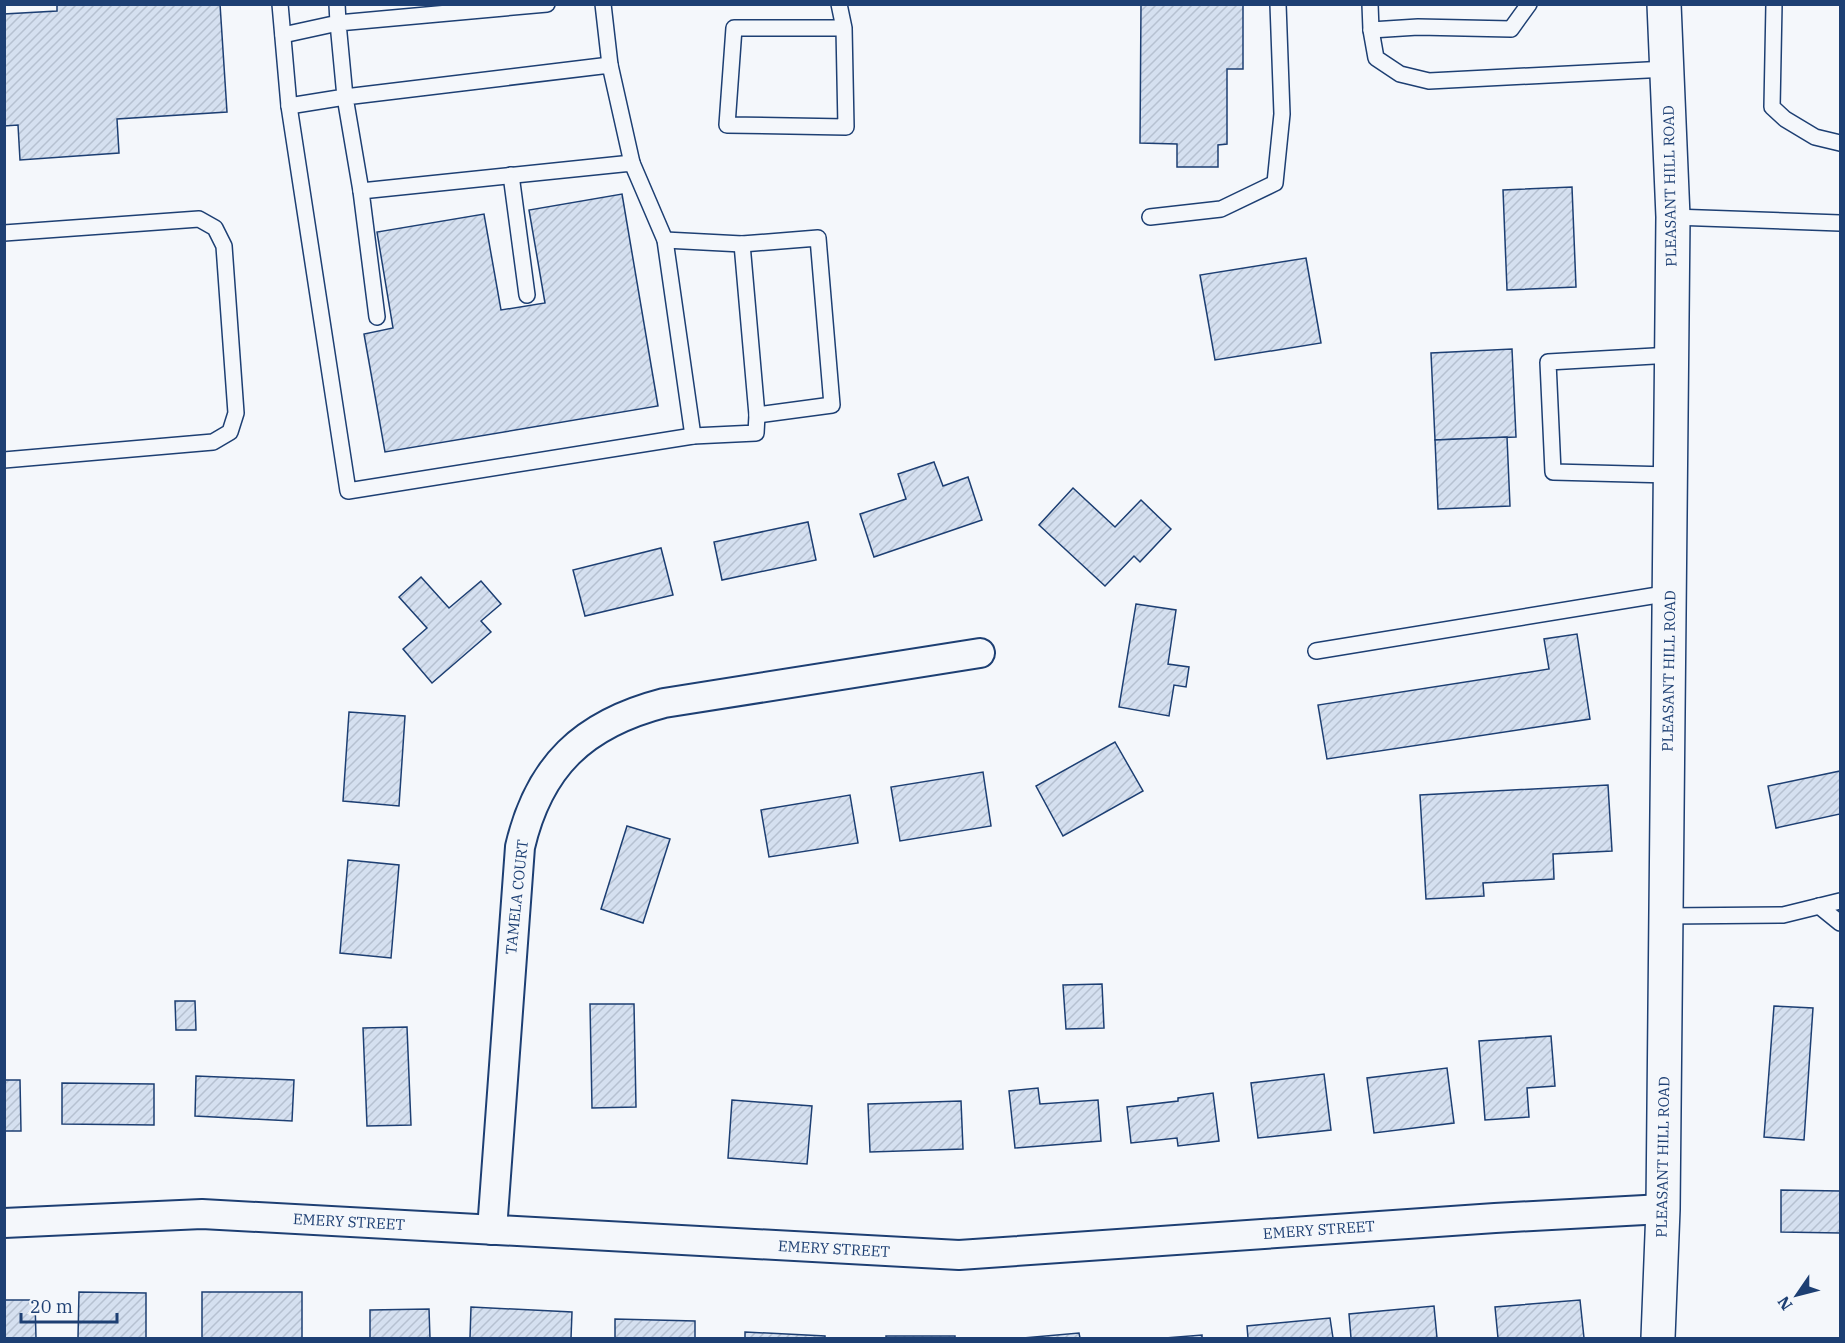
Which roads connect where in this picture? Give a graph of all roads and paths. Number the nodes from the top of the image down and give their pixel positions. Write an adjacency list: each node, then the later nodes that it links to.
1 (280, 4): 14 (lane)
2 (337, 4): 11 (lane)
3 (547, 4): 11 (lane)
4 (603, 4): 15 (lane)
5 (839, 4): 12 (lane)
6 (1278, 4): 23 (lane)
7 (1370, 4): 13 (lane)
8 (1529, 4): 13 (lane)
9 (1665, 4): 16 (street, PLEASANT HILL ROAD)
10 (1774, 4): 19 (lane)
11 (338, 23): 14 (lane); 17 (lane)
12 (844, 28): 12 (lane)
13 (1371, 30): 16 (lane)
14 (283, 35): 18 (lane)
15 (610, 65): 17 (lane); 20 (lane)
16 (1667, 69): 24 (street, PLEASANT HILL ROAD)
17 (345, 97): 18 (lane); 22 (lane)
18 (289, 106): 33 (lane)
19 (1840, 142)
20 (632, 163): 21 (lane); 27 (lane)
21 (511, 176): 22 (lane); 29 (lane)
22 (361, 191): 30 (lane)
23 (1150, 217)
24 (1673, 218): 25 (lane); 31 (street, PLEASANT HILL ROAD)
25 (1840, 224)
26 (4, 233): 34 (lane)
27 (665, 240): 28 (lane); 33 (lane)
28 (742, 244): 32 (lane); 32 (lane)
29 (527, 295)
30 (377, 317)
31 (1672, 355): 35 (street, PLEASANT HILL ROAD); 35 (lane)
32 (757, 416): 33 (lane)
33 (693, 436)
34 (4, 460)
35 (1670, 475): 36 (street, PLEASANT HILL ROAD)
36 (1670, 593): 37 (lane); 41 (street, PLEASANT HILL ROAD)
37 (1316, 651)
38 (980, 654): 45 (street, TAMELA COURT)
39 (1840, 901): 40 (lane)
40 (1819, 906): 41 (lane); 42 (lane)
41 (1666, 916): 43 (street, PLEASANT HILL ROAD)
42 (1840, 923)
43 (1663, 1209): 45 (street, EMERY STREET); 46 (street, PLEASANT HILL ROAD)
44 (4, 1223): 45 (street, EMERY STREET)
45 (492, 1230)
46 (1658, 1338)

